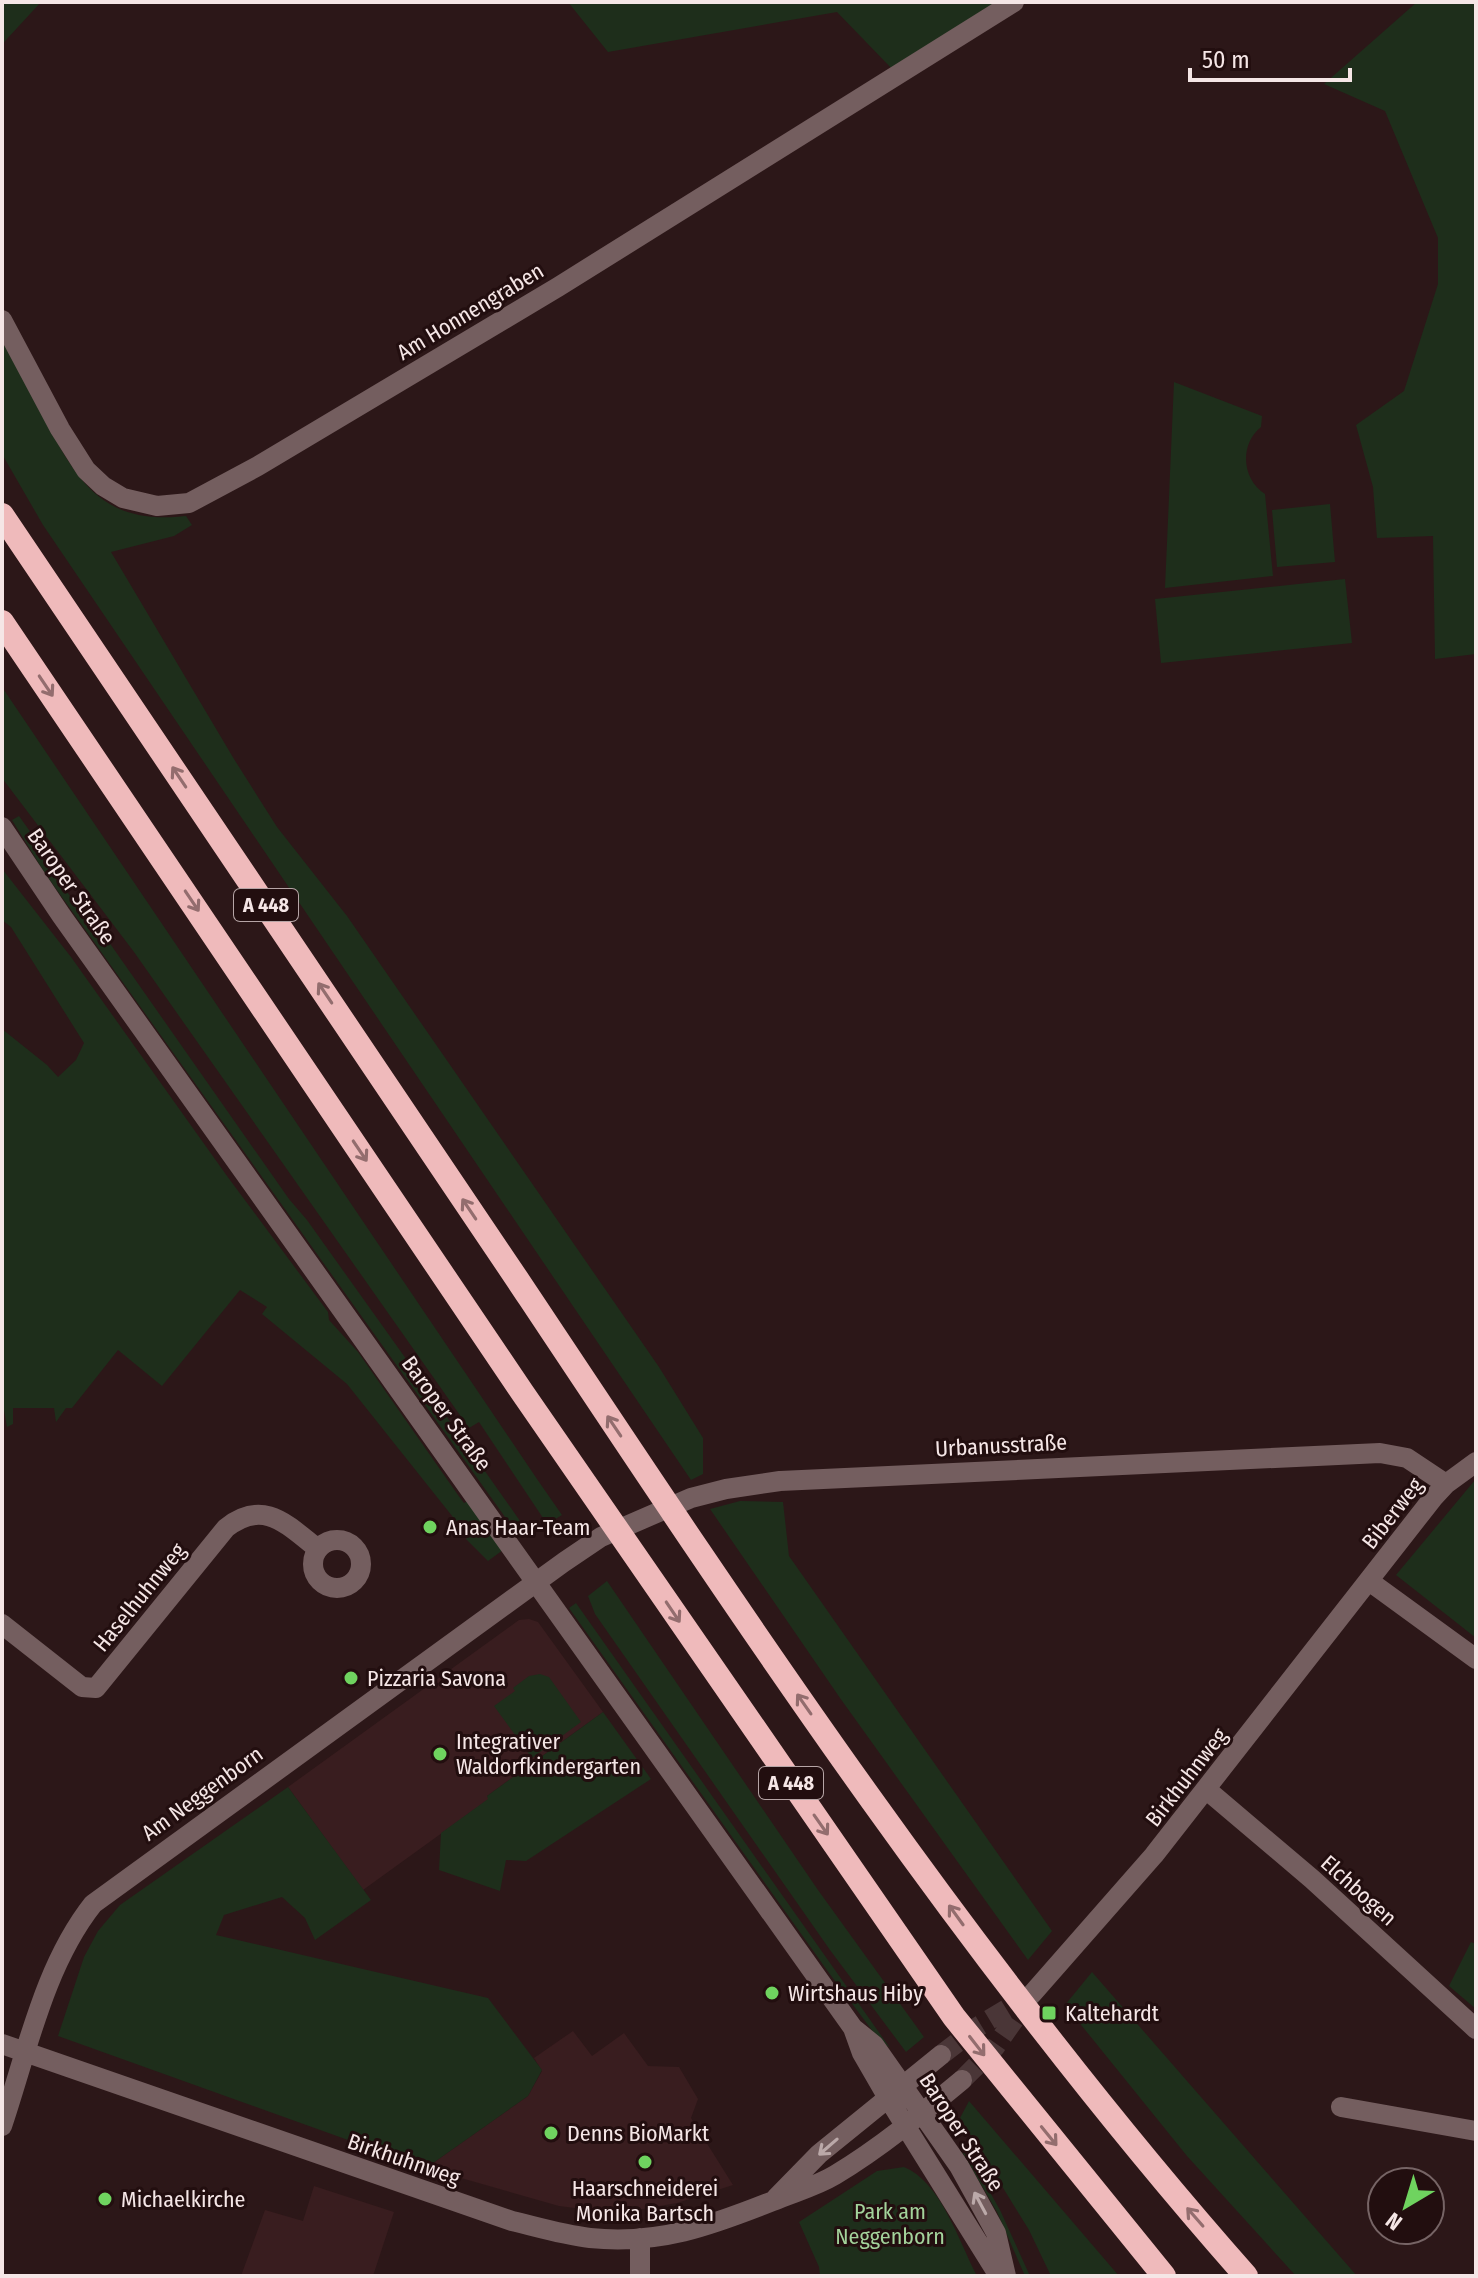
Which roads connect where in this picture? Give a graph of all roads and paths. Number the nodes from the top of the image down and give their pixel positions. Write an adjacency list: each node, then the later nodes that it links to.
1 (1014, 2): 2 (street, Am Honnengraben)
2 (2, 320)
3 (2, 515): 32 (highway, A 448, one-way to 3)
4 (2, 622): 31 (highway, A 448, one-way to 31)
5 (2, 827): 9 (street, Baroper Straße)
6 (1476, 1462): 7 (street)
7 (1446, 1484): 9 (street, Urbanusstraße); 10 (street, Biberweg)
8 (318, 1549): 11 (street, Haselhuhnweg)
9 (538, 1581): 17 (street, Am Neggenborn); 20 (street, Baroper Straße)
10 (1369, 1581): 12 (street, Biberweg); 13 (street, Birkhuhnweg)
11 (2, 1624)
12 (1476, 1659)
13 (1207, 1790): 14 (street, Birkhuhnweg); 15 (street, Elchbogen)
14 (1032, 1994)
15 (1476, 2029)
16 (2, 2044): 17 (street, Birkhuhnweg)
17 (26, 2052): 23 (street, Am Neggenborn); 27 (street, Birkhuhnweg)
18 (941, 2055): 20 (street, Birkhuhnweg)
19 (962, 2080): 22 (street, Birkhuhnweg)
20 (896, 2092): 22 (street, Baroper Straße); 24 (street, Baroper Straße); 26 (street, Birkhuhnweg, one-way to 26)
21 (1341, 2107): 25 (street)
22 (923, 2112): 24 (street, Birkhuhnweg); 30 (street, Baroper Straße, one-way to 22)
23 (2, 2126)
24 (906, 2127): 26 (street, Birkhuhnweg); 29 (street, Baroper Straße)
25 (1476, 2131)
26 (773, 2200): 27 (street, Birkhuhnweg)
27 (640, 2238): 28 (street)
28 (640, 2276)
29 (999, 2276)
30 (1006, 2276)
31 (1164, 2276)
32 (1246, 2276)

